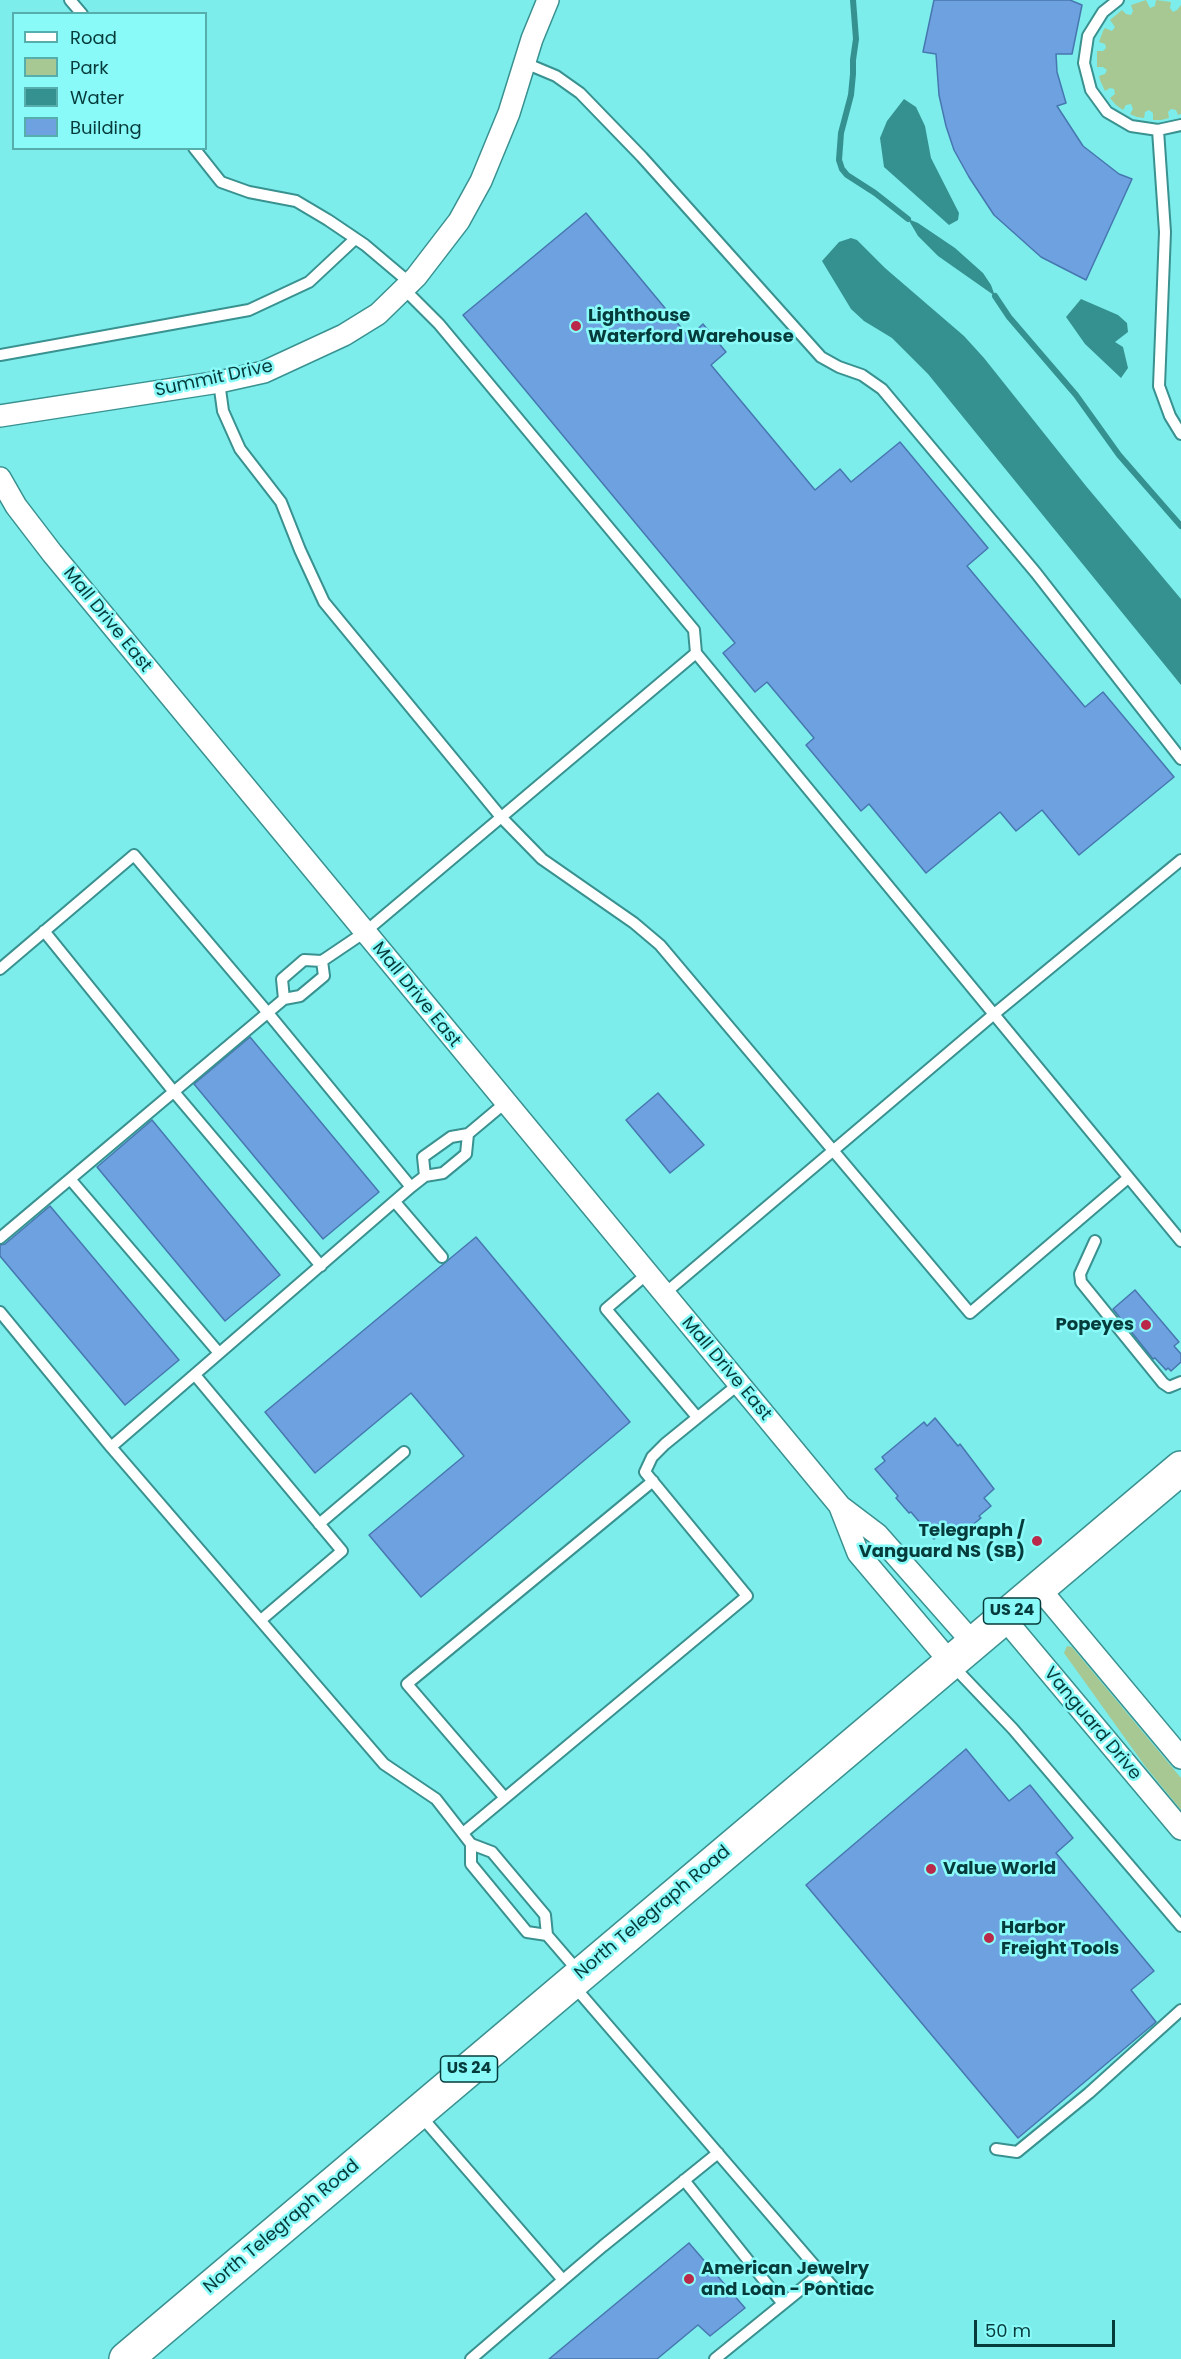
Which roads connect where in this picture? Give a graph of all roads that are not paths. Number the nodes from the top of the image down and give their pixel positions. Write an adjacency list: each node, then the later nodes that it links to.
1 (70, 0): 4 (lane)
2 (548, 0): 5 (street, Summit Drive)
3 (1119, 0): 7 (lane)
4 (80, 12)
5 (525, 63): 10 (street, Summit Drive); 17 (lane)
6 (1181, 125): 7 (lane)
7 (1158, 130): 14 (lane)
8 (196, 150): 9 (lane)
9 (355, 238): 10 (lane); 11 (lane)
10 (407, 286): 12 (street, Summit Drive); 16 (lane)
11 (0, 355)
12 (219, 382): 13 (street, Summit Drive); 18 (lane)
13 (0, 416)
14 (1181, 434)
15 (0, 477): 21 (street, Mall Drive East)
16 (696, 653): 18 (lane); 26 (lane)
17 (1181, 759)
18 (501, 817): 21 (lane); 30 (lane)
19 (1181, 860): 26 (lane)
20 (44, 931): 23 (lane); 25 (lane); 27 (lane)
21 (364, 932): 22 (lane); 28 (street, Mall Drive East)
22 (322, 961): 24 (lane); 24 (lane)
23 (0, 969)
24 (284, 999): 25 (lane)
25 (268, 1013): 27 (lane); 34 (lane)
26 (993, 1015): 30 (lane); 32 (lane)
27 (174, 1092): 33 (lane); 40 (lane)
28 (505, 1103): 29 (lane); 41 (street, Mall Drive East)
29 (468, 1134): 31 (lane); 31 (lane)
30 (832, 1152): 32 (lane); 42 (lane)
31 (425, 1176): 34 (lane)
32 (1128, 1178): 38 (lane)
33 (70, 1179): 36 (lane); 44 (lane)
34 (411, 1187): 35 (lane)
35 (395, 1202): 39 (lane); 40 (lane)
36 (0, 1238)
37 (1095, 1241): 46 (lane)
38 (1181, 1241)
39 (442, 1257)
40 (321, 1266): 44 (lane)
41 (647, 1274): 42 (street, Mall Drive East); 48 (lane)
42 (664, 1294): 47 (street, Mall Drive East)
43 (0, 1312): 49 (lane)
44 (219, 1353): 45 (lane)
45 (195, 1375): 49 (lane); 54 (lane)
46 (1181, 1382)
47 (740, 1383): 48 (lane); 53 (street, Mall Drive East)
48 (698, 1417): 52 (lane)
49 (111, 1447): 57 (lane)
50 (404, 1452): 54 (lane)
51 (1181, 1468): 55 (main road, North Telegraph Road / US 24)
52 (653, 1481): 60 (lane); 60 (lane)
53 (840, 1506): 58 (street, Mall Drive East); 58 (street, Mall Drive East)
54 (319, 1524): 57 (lane)
55 (1039, 1588): 56 (main road, North Telegraph Road / US 24); 59 (street)
56 (1004, 1618): 58 (main road, North Telegraph Road / US 24); 61 (street, Vanguard Drive)
57 (261, 1620): 62 (lane)
58 (962, 1654): 64 (lane); 66 (main road, North Telegraph Road / US 24)
59 (1181, 1758)
60 (505, 1798): 62 (lane)
61 (1181, 1829)
62 (463, 1833): 63 (lane)
63 (471, 1844): 65 (lane); 65 (lane)
64 (1181, 1926)
65 (547, 1935): 66 (lane)
66 (576, 1978): 68 (main road, North Telegraph Road / US 24); 70 (lane)
67 (1181, 2010): 69 (lane)
68 (418, 2113): 73 (lane); 76 (main road, North Telegraph Road / US 24)
69 (996, 2149)
70 (718, 2153): 71 (lane); 72 (lane)
71 (684, 2180): 73 (lane); 75 (lane)
72 (821, 2273): 74 (lane); 75 (lane)
73 (563, 2280): 77 (lane)
74 (833, 2287)
75 (783, 2304): 78 (lane)
76 (126, 2359)
77 (471, 2359)
78 (715, 2359)

